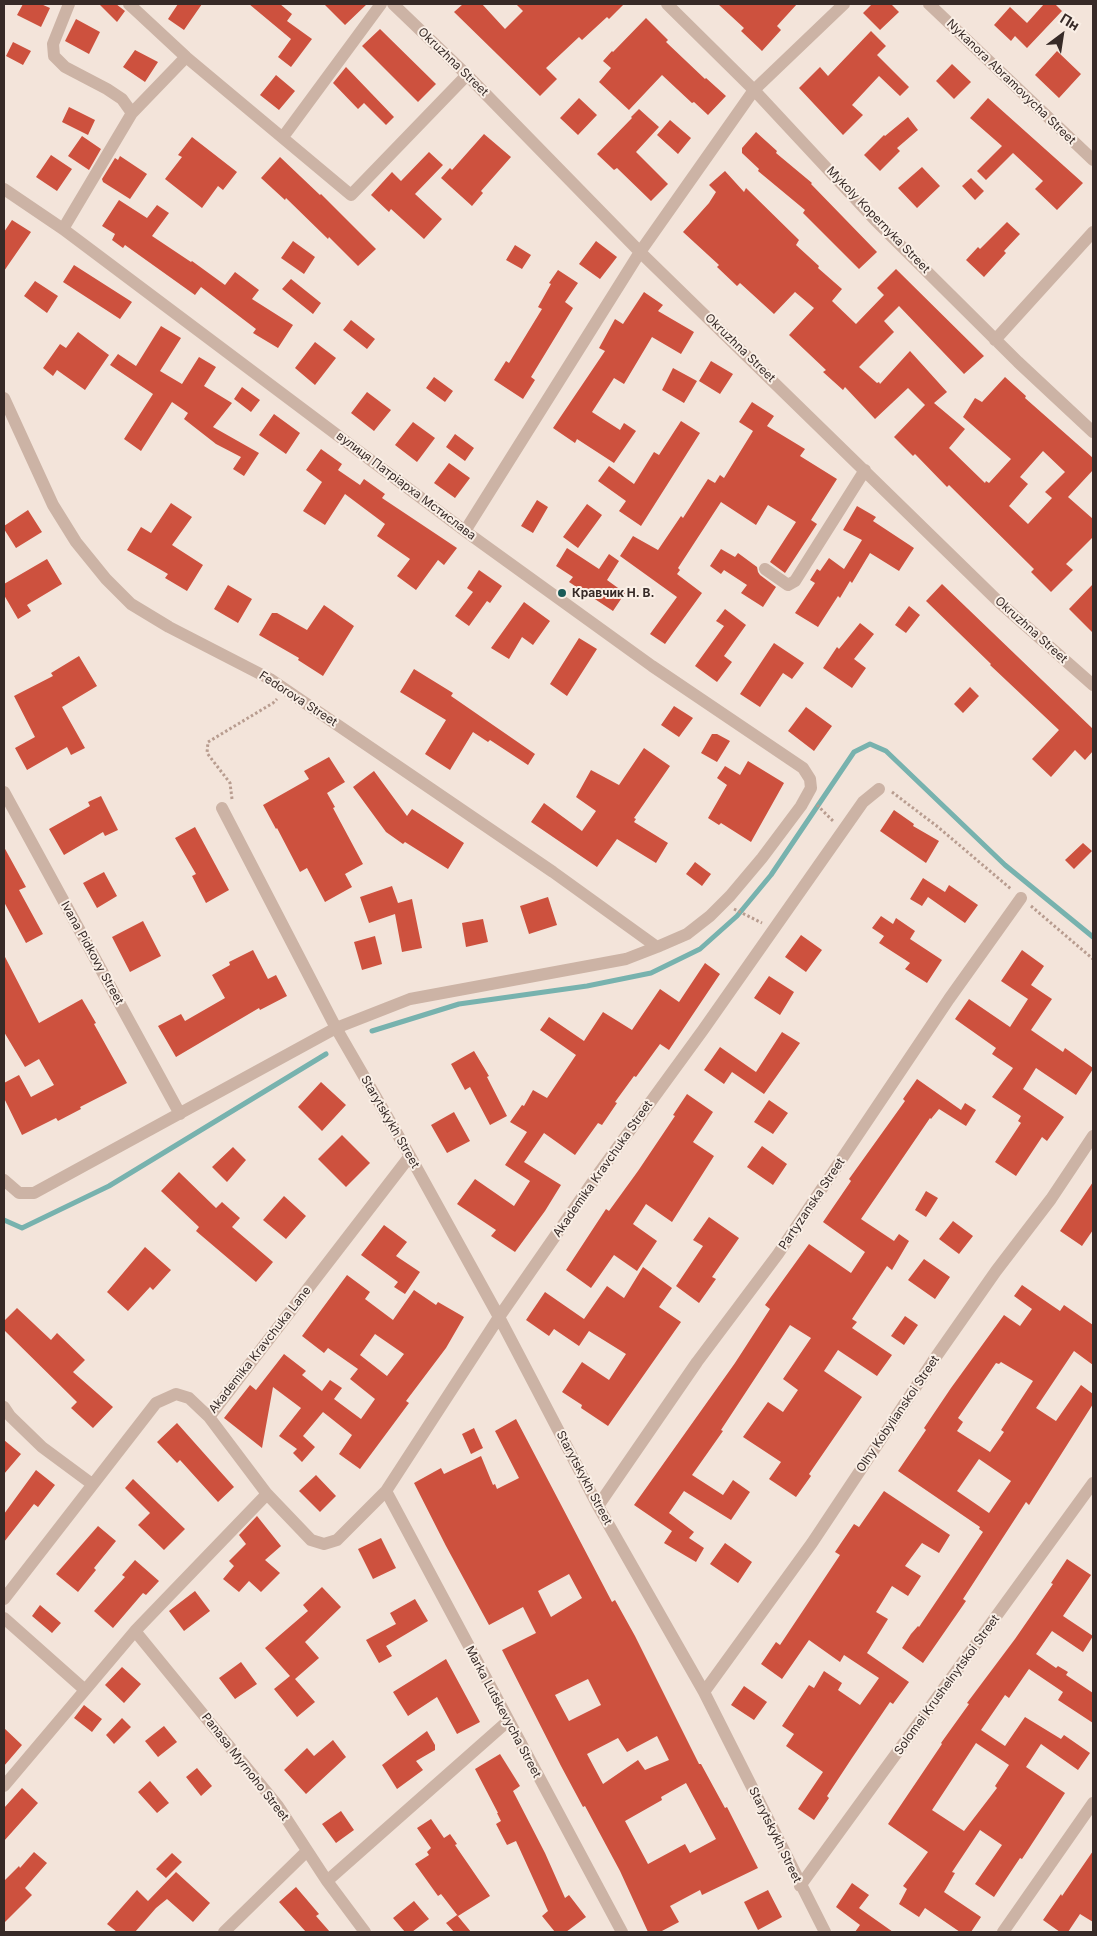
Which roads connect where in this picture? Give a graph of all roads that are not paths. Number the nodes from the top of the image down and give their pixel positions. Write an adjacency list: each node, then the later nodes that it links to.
1 (69, 4): 11 (street)
2 (129, 4): 8 (street)
3 (381, 4): 12 (street)
4 (393, 4): 9 (street, Okruzhna Street)
5 (667, 4): 10 (street, Mykoly Kopernyka Street)
6 (844, 4): 10 (street)
7 (929, 4): 13 (street, Nykanora Abramovycha Street)
8 (186, 57): 11 (street); 12 (street)
9 (467, 75): 12 (street); 17 (street, Okruzhna Street)
10 (754, 90): 17 (street); 18 (street, Mykoly Kopernyka Street)
11 (132, 113): 15 (street)
12 (283, 137)
13 (1093, 160)
14 (4, 189): 15 (street, вулиця Патріарха Мстислава)
15 (64, 229): 22 (street, вулиця Патріарха Мстислава)
16 (1093, 232): 18 (street)
17 (640, 252): 21 (street, Okruzhna Street); 22 (street)
18 (995, 340): 20 (street, Mykoly Kopernyka Street)
19 (4, 398): 29 (street, Fedorova Street)
20 (1093, 432)
21 (864, 470): 23 (street); 24 (street, Okruzhna Street)
22 (465, 531): 29 (street, вулиця Патріарха Мстислава)
23 (765, 569)
24 (1093, 685)
25 (879, 788): 35 (street, Akademika Kravchuka Street)
26 (4, 792): 31 (street, Ivana Pidkovy Street)
27 (222, 808): 30 (street)
28 (1021, 898): 42 (street, Partyzanska Street)
29 (658, 947): 30 (street)
30 (336, 1028): 31 (street); 33 (street, Starytskykh Street)
31 (180, 1114): 34 (street)
32 (1093, 1136): 47 (street, Olhy Kobylianskoi Street)
33 (410, 1156): 35 (street, Starytskykh Street); 37 (street, Akademika Kravchuka Lane)
34 (4, 1180)
35 (499, 1317): 40 (street, Akademika Kravchuka Street); 42 (street, Starytskykh Street)
36 (4, 1407): 39 (street)
37 (209, 1417): 39 (street, Akademika Kravchuka Lane); 41 (street)
38 (1093, 1483): 53 (street, Solomei Krushelnytskoi Street)
39 (92, 1484): 43 (street, Akademika Kravchuka Lane)
40 (386, 1491): 41 (street, Akademika Kravchuka Street); 48 (street, Marka Lutskevycha Street)
41 (267, 1494): 45 (street)
42 (598, 1506): 47 (street, Starytskykh Street)
43 (4, 1599)
44 (4, 1618): 46 (street)
45 (135, 1631): 46 (street); 51 (street, Panasa Myrnoho Street)
46 (85, 1690): 49 (street)
47 (704, 1692): 53 (street, Starytskykh Street)
48 (508, 1721): 52 (street); 56 (street, Marka Lutskevycha Street)
49 (4, 1786)
50 (1093, 1803): 58 (street)
51 (307, 1852): 52 (street, Panasa Myrnoho Street); 54 (street)
52 (327, 1881): 55 (street, Panasa Myrnoho Street)
53 (800, 1886): 57 (street, Starytskykh Street)
54 (224, 1932)
55 (365, 1932)
56 (622, 1932)
57 (824, 1932)
58 (1003, 1932)

